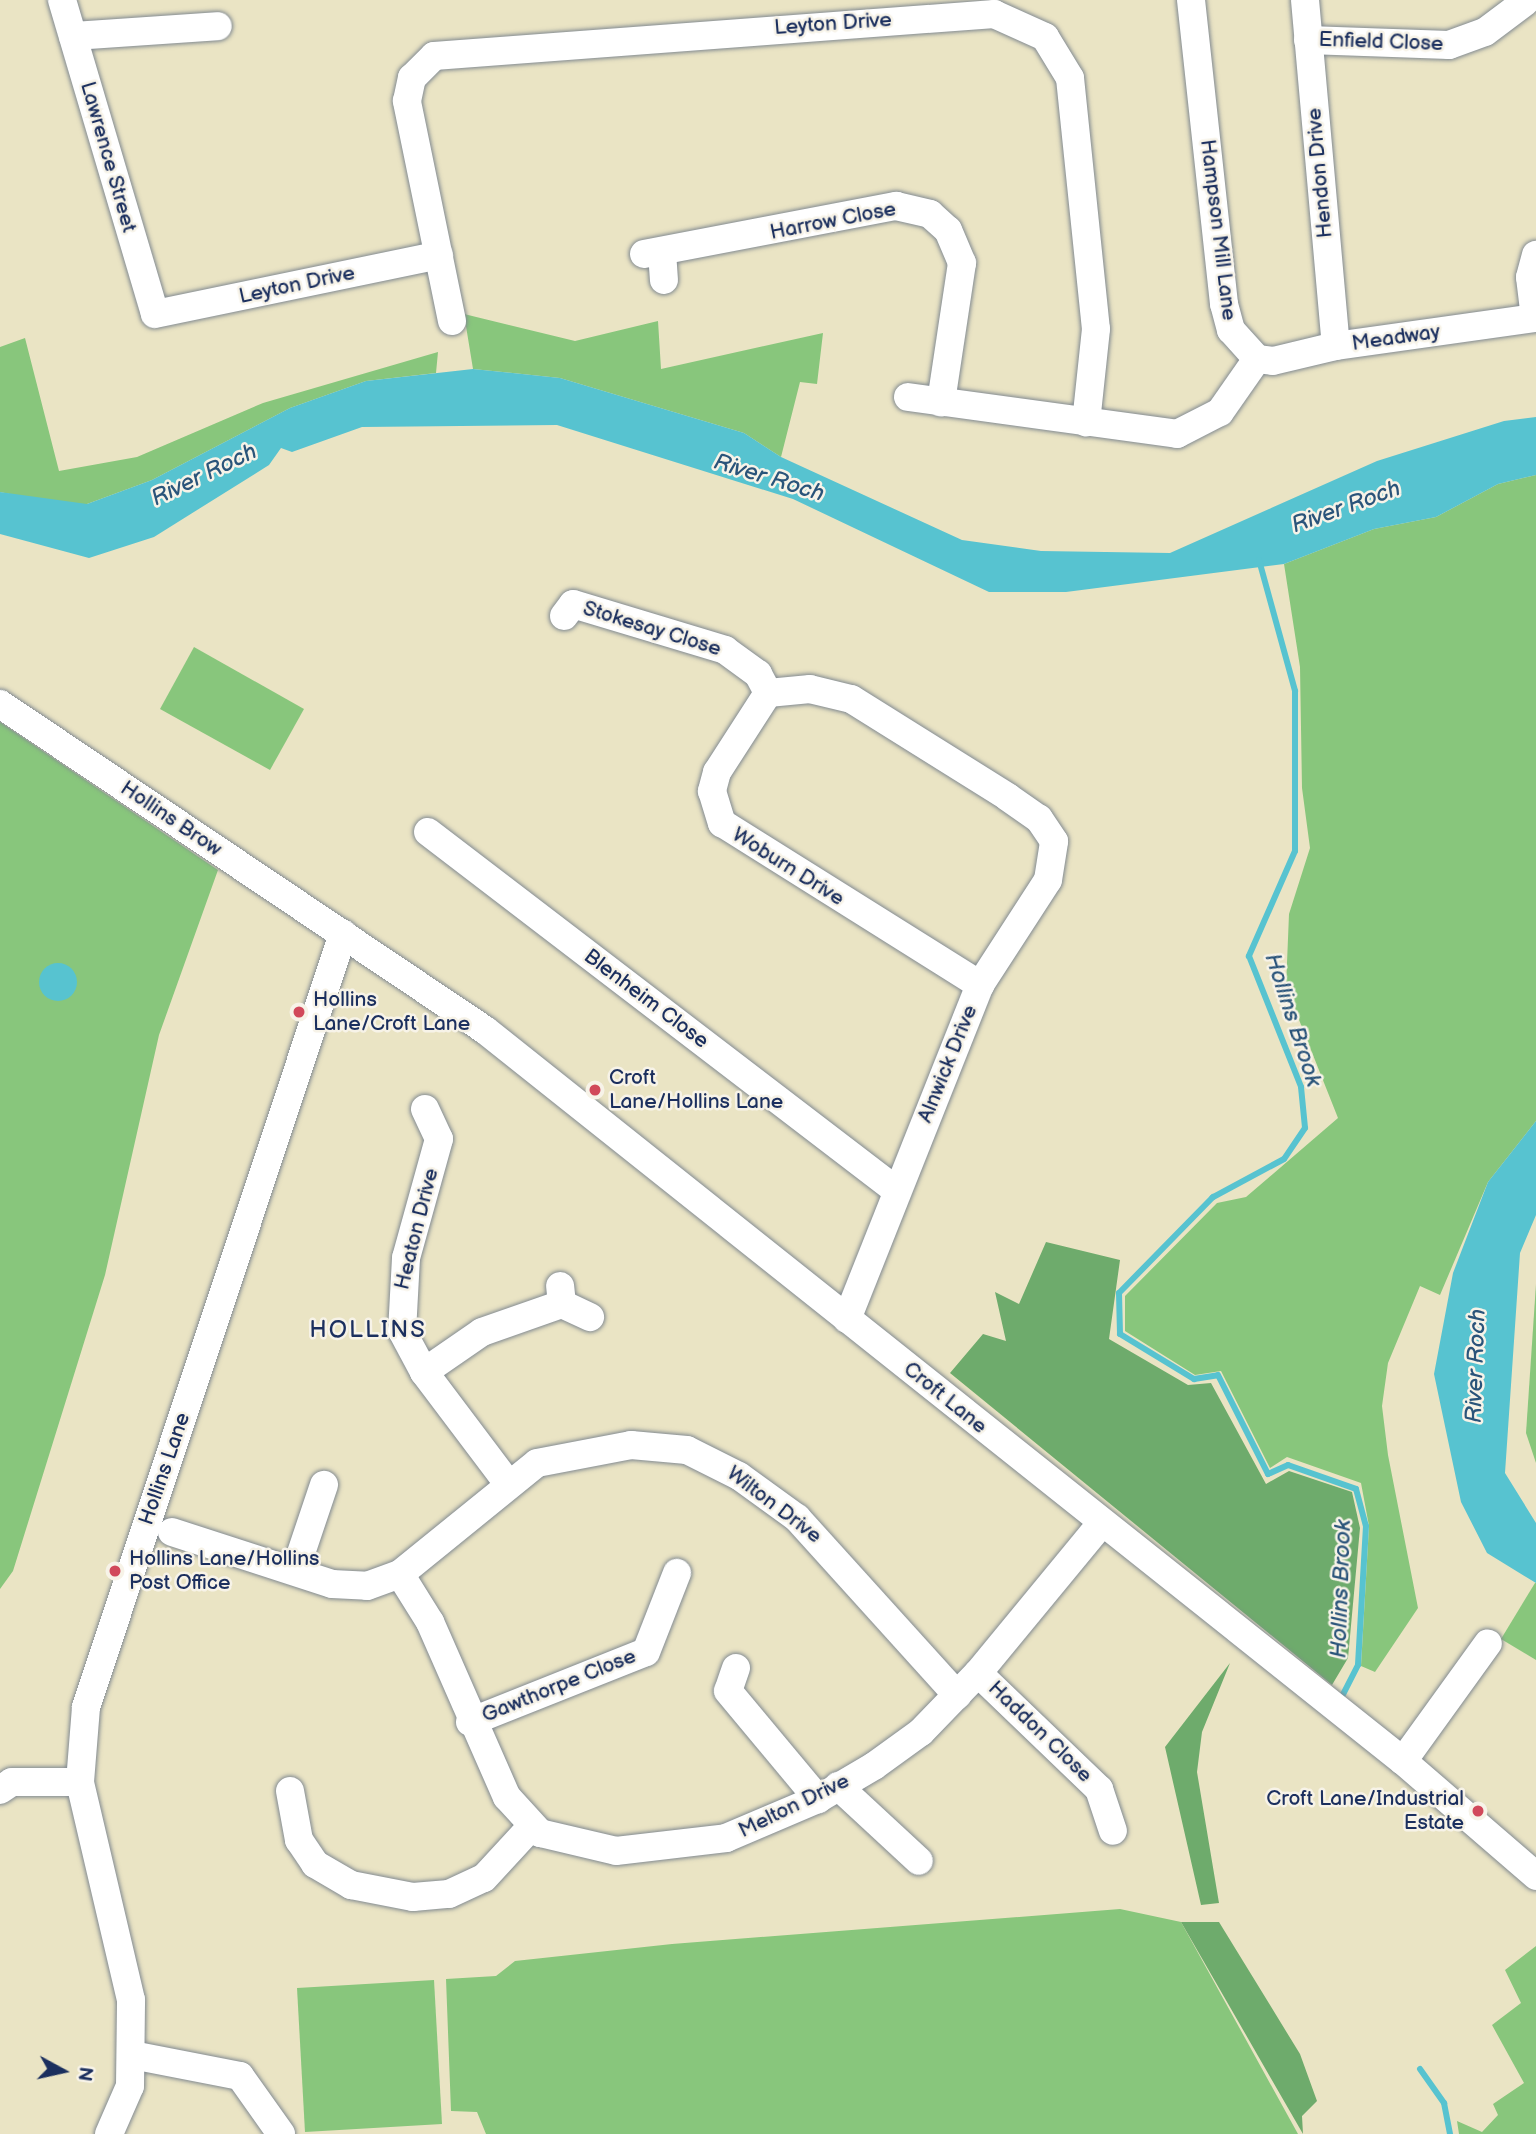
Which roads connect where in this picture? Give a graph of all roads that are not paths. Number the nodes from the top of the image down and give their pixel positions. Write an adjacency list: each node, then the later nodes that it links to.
1 (62, 0): 6 (street, Lawrence Street)
2 (1191, 0): 15 (street, Hampson Mill Lane)
3 (1305, 0): 7 (street, Hendon Drive)
4 (1525, 2): 7 (street, Enfield Close)
5 (218, 26): 6 (street)
6 (73, 36): 11 (street, Lawrence Street)
7 (1308, 40): 14 (street, Hendon Drive)
8 (1536, 255): 12 (street)
9 (439, 256): 11 (street, Leyton Drive); 13 (street, Leyton Drive); 18 (street, Leyton Drive)
10 (664, 280): 17 (street, Harrow Close)
11 (155, 314)
12 (1535, 318): 14 (street, Meadway)
13 (452, 321)
14 (1336, 346): 15 (street, Meadway)
15 (1257, 359): 18 (street)
16 (908, 397): 17 (street)
17 (941, 402): 18 (street)
18 (1086, 422)
19 (564, 616): 20 (street, Stokesay Close)
20 (768, 693): 24 (street, Woburn Drive); 24 (street, Alnwick Drive)
21 (0, 704): 23 (street, Hollins Brow)
22 (428, 832): 26 (street, Blenheim Close)
23 (343, 934): 28 (street, Croft Lane); 43 (street, Hollins Lane)
24 (980, 985): 26 (street, Alnwick Drive)
25 (425, 1109): 29 (street, Heaton Drive)
26 (897, 1191): 28 (street, Alnwick Drive)
27 (590, 1317): 29 (street)
28 (847, 1319): 32 (street, Croft Lane)
29 (424, 1372): 31 (street, Heaton Drive)
30 (324, 1485): 34 (street)
31 (509, 1485): 36 (street, Wilton Drive); 40 (street, Wilton Drive)
32 (1101, 1524): 39 (street, Melton Drive); 42 (street, Croft Lane)
33 (172, 1532): 34 (street)
34 (295, 1572): 36 (street)
35 (677, 1573): 41 (street, Gawthorpe Close)
36 (400, 1574): 41 (street)
37 (1488, 1643): 42 (street)
38 (736, 1668): 46 (street)
39 (978, 1674): 40 (street, Melton Drive); 48 (street, Haddon Close)
40 (957, 1695): 46 (street, Melton Drive)
41 (470, 1722): 47 (street)
42 (1403, 1761): 50 (street, Croft Lane)
43 (80, 1782): 44 (street); 51 (street, Hollins Lane)
44 (0, 1790)
45 (290, 1791): 47 (street)
46 (828, 1792): 47 (street, Melton Drive); 49 (street)
47 (532, 1826)
48 (1113, 1831)
49 (919, 1861)
50 (1536, 1876)
51 (132, 2055): 52 (street, Hollins Lane); 53 (street)
52 (108, 2134)
53 (281, 2134)

